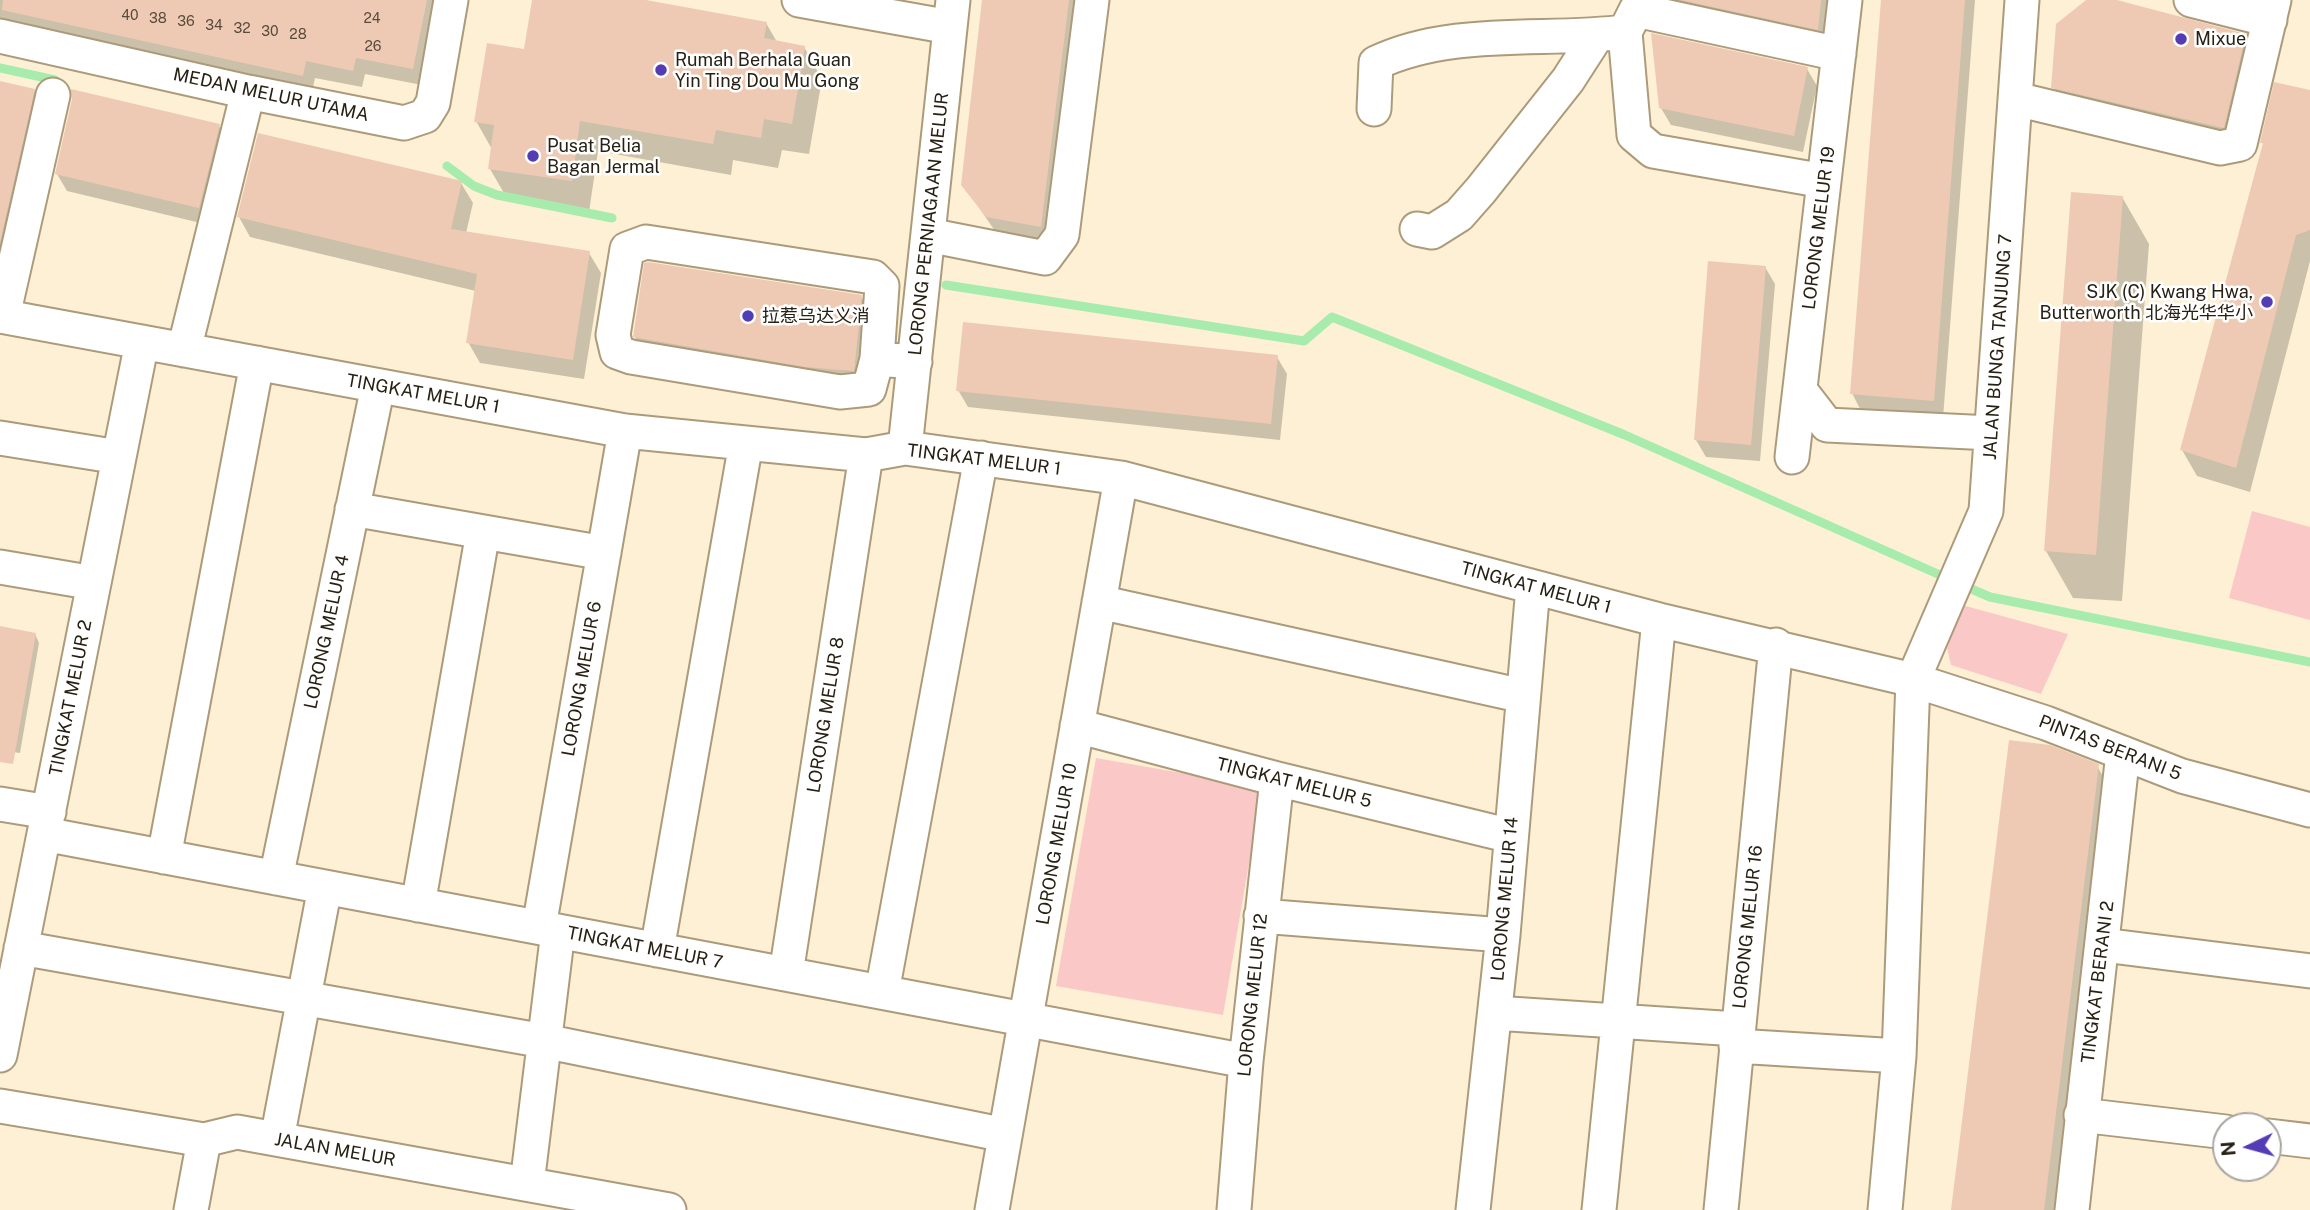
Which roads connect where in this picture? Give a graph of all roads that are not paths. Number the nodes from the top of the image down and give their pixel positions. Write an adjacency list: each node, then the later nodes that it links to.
1 (451, 0): 12 (street, MEDAN MELUR UTAMA)
2 (799, 0): 8 (street)
3 (1092, 0): 18 (street)
4 (1845, 0): 11 (street, LORONG MELUR 19)
5 (2022, 0): 14 (street, JALAN BUNGA TANJUNG 7)
6 (2191, 0): 7 (street)
7 (2272, 10): 14 (street)
8 (951, 14): 18 (street, LORONG PERNIAGAAN MELUR)
9 (1611, 34): 11 (street); 15 (street); 16 (street); 17 (street)
10 (0, 36): 12 (street, MEDAN MELUR UTAMA)
11 (1839, 54): 16 (street, LORONG MELUR 19)
12 (248, 92): 21 (street)
13 (53, 95): 19 (street)
14 (2016, 99): 28 (street, JALAN BUNGA TANJUNG 7)
15 (1374, 108)
16 (1824, 181): 26 (street, LORONG MELUR 19)
17 (1417, 229)
18 (928, 236): 23 (street, LORONG PERNIAGAAN MELUR)
19 (1, 316): 20 (street, TINGKAT MELUR 1)
20 (142, 342): 21 (street, TINGKAT MELUR 1); 33 (street, TINGKAT MELUR 2)
21 (184, 350): 24 (street, TINGKAT MELUR 1)
22 (877, 359): 22 (street); 23 (street)
23 (915, 362): 31 (street, LORONG PERNIAGAAN MELUR)
24 (257, 363): 25 (street, TINGKAT MELUR 1); 55 (street)
25 (378, 386): 27 (street, TINGKAT MELUR 1); 37 (street, LORONG MELUR 4)
26 (1800, 390): 28 (street); 34 (street, LORONG MELUR 19)
27 (625, 431): 30 (street, TINGKAT MELUR 1); 39 (street, LORONG MELUR 6)
28 (1991, 433): 46 (street, JALAN BUNGA TANJUNG 7)
29 (0, 438): 33 (street)
30 (746, 443): 32 (street, TINGKAT MELUR 1); 64 (street)
31 (905, 448): 32 (street, TINGKAT MELUR 1); 35 (street, TINGKAT MELUR 1)
32 (866, 455): 66 (street, LORONG MELUR 8)
33 (119, 457): 41 (street, TINGKAT MELUR 2)
34 (1792, 457)
35 (981, 458): 36 (street, TINGKAT MELUR 1); 67 (street)
36 (1121, 478): 42 (street, TINGKAT MELUR 1); 43 (street, LORONG MELUR 10)
37 (352, 509): 38 (street); 56 (street, LORONG MELUR 4)
38 (483, 532): 39 (street); 58 (street)
39 (604, 553): 60 (street, LORONG MELUR 6)
40 (0, 567): 41 (street)
41 (94, 583): 53 (street, TINGKAT MELUR 2)
42 (1533, 587): 44 (street, TINGKAT MELUR 1); 47 (street, LORONG MELUR 14)
43 (1099, 602): 47 (street); 48 (street, LORONG MELUR 10)
44 (1658, 620): 45 (street, TINGKAT MELUR 1); 71 (street)
45 (1776, 645): 46 (street, TINGKAT MELUR 1); 72 (street, LORONG MELUR 16)
46 (1913, 680): 49 (street, PINTAS BERANI 5); 75 (street)
47 (1523, 696): 54 (street, LORONG MELUR 14)
48 (1077, 726): 50 (street, TINGKAT MELUR 5); 70 (street, LORONG MELUR 10)
49 (2123, 753): 52 (street, PINTAS BERANI 5); 62 (street, TINGKAT BERANI 2)
50 (1277, 779): 54 (street, TINGKAT MELUR 5); 59 (street, LORONG MELUR 12)
51 (0, 804): 53 (street, TINGKAT MELUR 7)
52 (2310, 810)
53 (46, 823): 55 (street, TINGKAT MELUR 7); 63 (street, TINGKAT MELUR 2)
54 (1511, 836): 61 (street, LORONG MELUR 14)
55 (164, 857): 56 (street, TINGKAT MELUR 7)
56 (276, 878): 57 (street, TINGKAT MELUR 7)
57 (325, 887): 58 (street, TINGKAT MELUR 7); 68 (street)
58 (418, 905): 60 (street, TINGKAT MELUR 7)
59 (1261, 915): 61 (street); 76 (street, LORONG MELUR 12)
60 (548, 929): 64 (street, TINGKAT MELUR 7); 73 (street, LORONG MELUR 6)
61 (1503, 936): 69 (street, LORONG MELUR 14)
62 (2102, 945): 65 (street); 78 (street, TINGKAT BERANI 2)
63 (21, 948): 68 (street); 74 (street, TINGKAT MELUR 2)
64 (657, 950): 66 (street, TINGKAT MELUR 7)
65 (2310, 971)
66 (786, 974): 67 (street, TINGKAT MELUR 7)
67 (882, 992): 70 (street, TINGKAT MELUR 7)
68 (304, 999): 73 (street); 82 (street)
69 (1495, 1013): 71 (street); 91 (street, LORONG MELUR 14)
70 (1026, 1019): 76 (street, TINGKAT MELUR 7); 80 (street, LORONG MELUR 10)
71 (1616, 1021): 72 (street); 92 (street)
72 (1737, 1037): 75 (street); 93 (street, LORONG MELUR 16)
73 (544, 1041): 80 (street); 85 (street, LORONG MELUR 6)
74 (0, 1055)
75 (1899, 1056): 94 (street)
76 (1246, 1061): 90 (street, LORONG MELUR 12)
77 (0, 1106): 83 (street, JALAN MELUR)
78 (2081, 1115): 79 (street); 95 (street, TINGKAT BERANI 2)
79 (2212, 1130)
80 (1006, 1135): 89 (street, LORONG MELUR 10)
81 (2282, 1138): 84 (street)
82 (277, 1139): 83 (street, JALAN MELUR); 85 (street, JALAN MELUR)
83 (204, 1140): 87 (street)
84 (2310, 1141)
85 (527, 1184): 86 (street, JALAN MELUR)
86 (577, 1202): 88 (street, JALAN MELUR)
87 (191, 1210)
88 (669, 1210)
89 (992, 1210)
90 (1234, 1210)
91 (1473, 1210)
92 (1599, 1210)
93 (1721, 1210)
94 (1885, 1210)
95 (2072, 1210)

